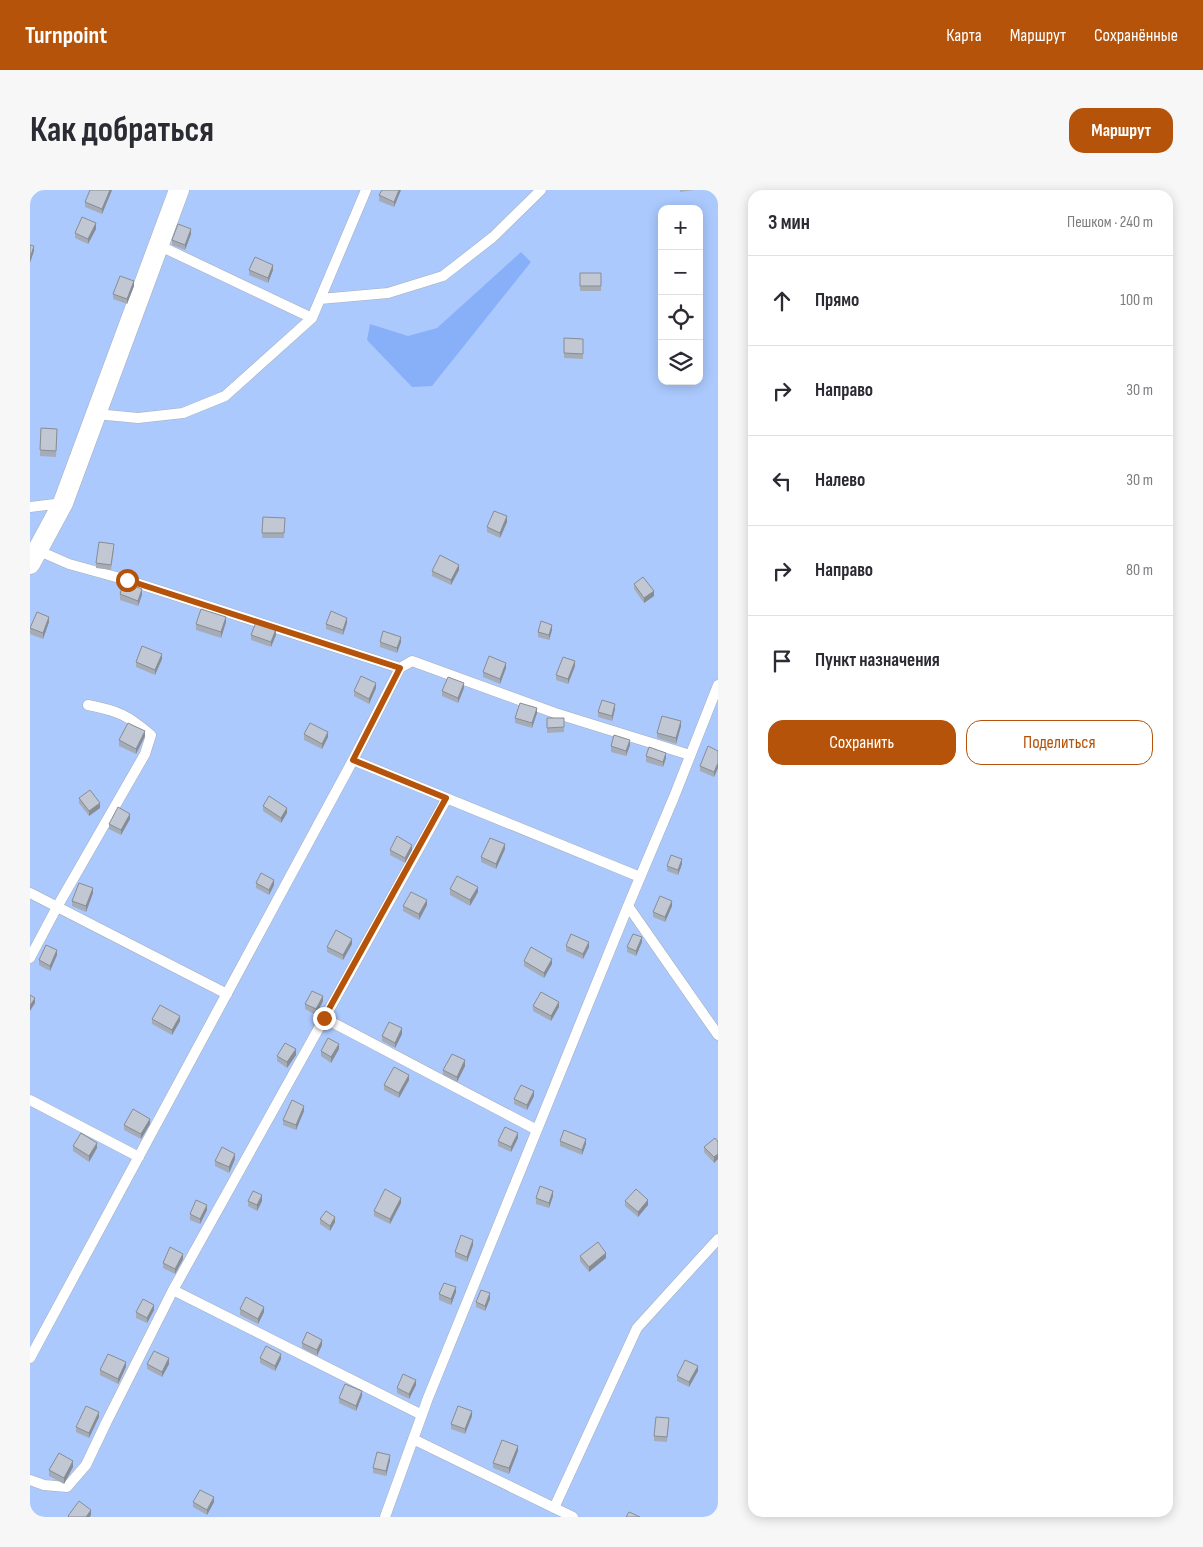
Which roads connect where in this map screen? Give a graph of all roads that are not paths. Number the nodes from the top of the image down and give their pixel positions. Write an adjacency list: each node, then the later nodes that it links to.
1 (179, 190): 4 (street)
2 (366, 190): 5 (lane)
3 (541, 190): 5 (lane)
4 (158, 245): 6 (lane); 7 (street)
5 (320, 299): 6 (lane)
6 (312, 318): 7 (lane)
7 (96, 414): 8 (street)
8 (63, 503): 9 (lane); 10 (street)
9 (30, 507)
10 (34, 557): 11 (lane)
11 (400, 668): 14 (lane); 15 (lane)
12 (718, 685): 14 (lane)
13 (88, 705): 20 (lane)
14 (690, 755): 17 (lane)
15 (353, 760): 16 (lane); 22 (lane)
16 (446, 798): 17 (lane); 23 (lane)
17 (640, 877): 19 (lane)
18 (30, 892): 20 (lane)
19 (628, 906): 24 (lane); 26 (lane)
20 (57, 907): 21 (lane); 22 (lane)
21 (30, 958)
22 (227, 994): 27 (lane)
23 (324, 1018): 26 (lane); 29 (lane)
24 (718, 1035)
25 (30, 1100): 27 (lane)
26 (537, 1130): 31 (lane)
27 (139, 1157): 30 (lane)
28 (718, 1239): 34 (lane)
29 (173, 1290): 31 (lane); 33 (lane)
30 (30, 1358)
31 (422, 1415): 32 (lane)
32 (413, 1439): 34 (lane); 35 (lane)
33 (30, 1480)
34 (554, 1508): 36 (lane)
35 (385, 1517)
36 (573, 1517)

